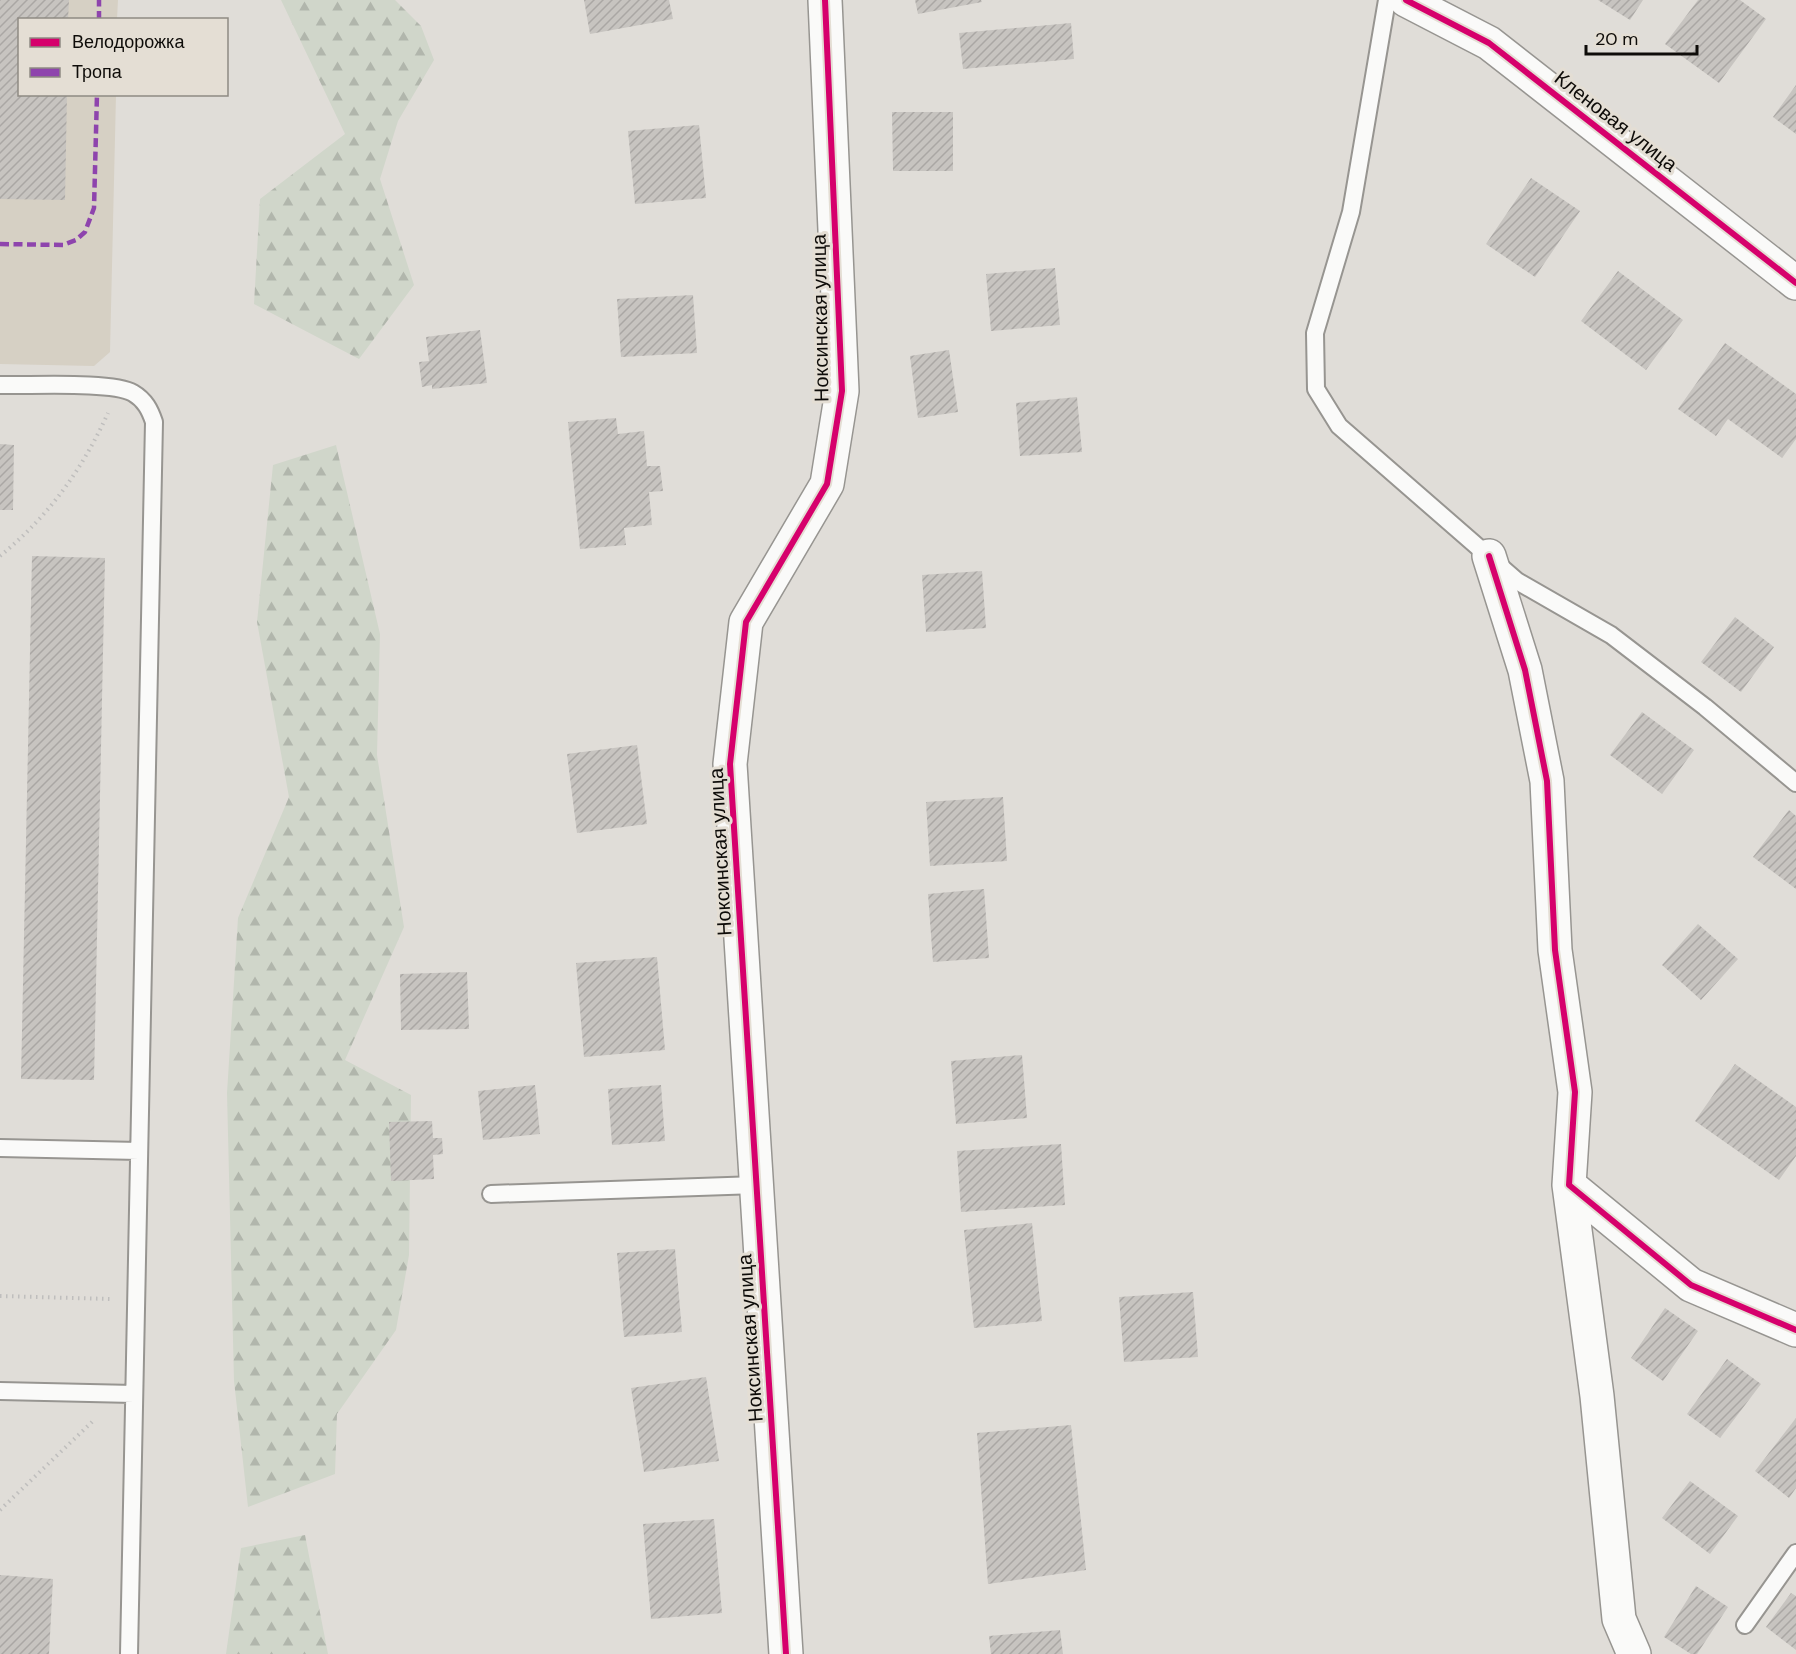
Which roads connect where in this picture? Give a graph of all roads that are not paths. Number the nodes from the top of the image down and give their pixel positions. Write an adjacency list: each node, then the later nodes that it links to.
1 (825, 0): 10 (street, Ноксинская улица)
2 (1387, 0): 6 (lane)
3 (1406, 0): 4 (street, Кленовая улица)
4 (1796, 283)
5 (0, 385): 9 (lane)
6 (1489, 556): 7 (lane); 11 (street)
7 (1796, 783)
8 (0, 1148): 9 (lane)
9 (139, 1151): 15 (lane)
10 (757, 1185): 12 (lane); 19 (street, Ноксинская улица)
11 (1569, 1185): 13 (street); 20 (street)
12 (491, 1194)
13 (1796, 1330)
14 (0, 1391): 15 (lane)
15 (128, 1394): 18 (lane)
16 (1796, 1553): 17 (lane)
17 (1745, 1625)
18 (129, 1654)
19 (786, 1654)
20 (1634, 1654)

